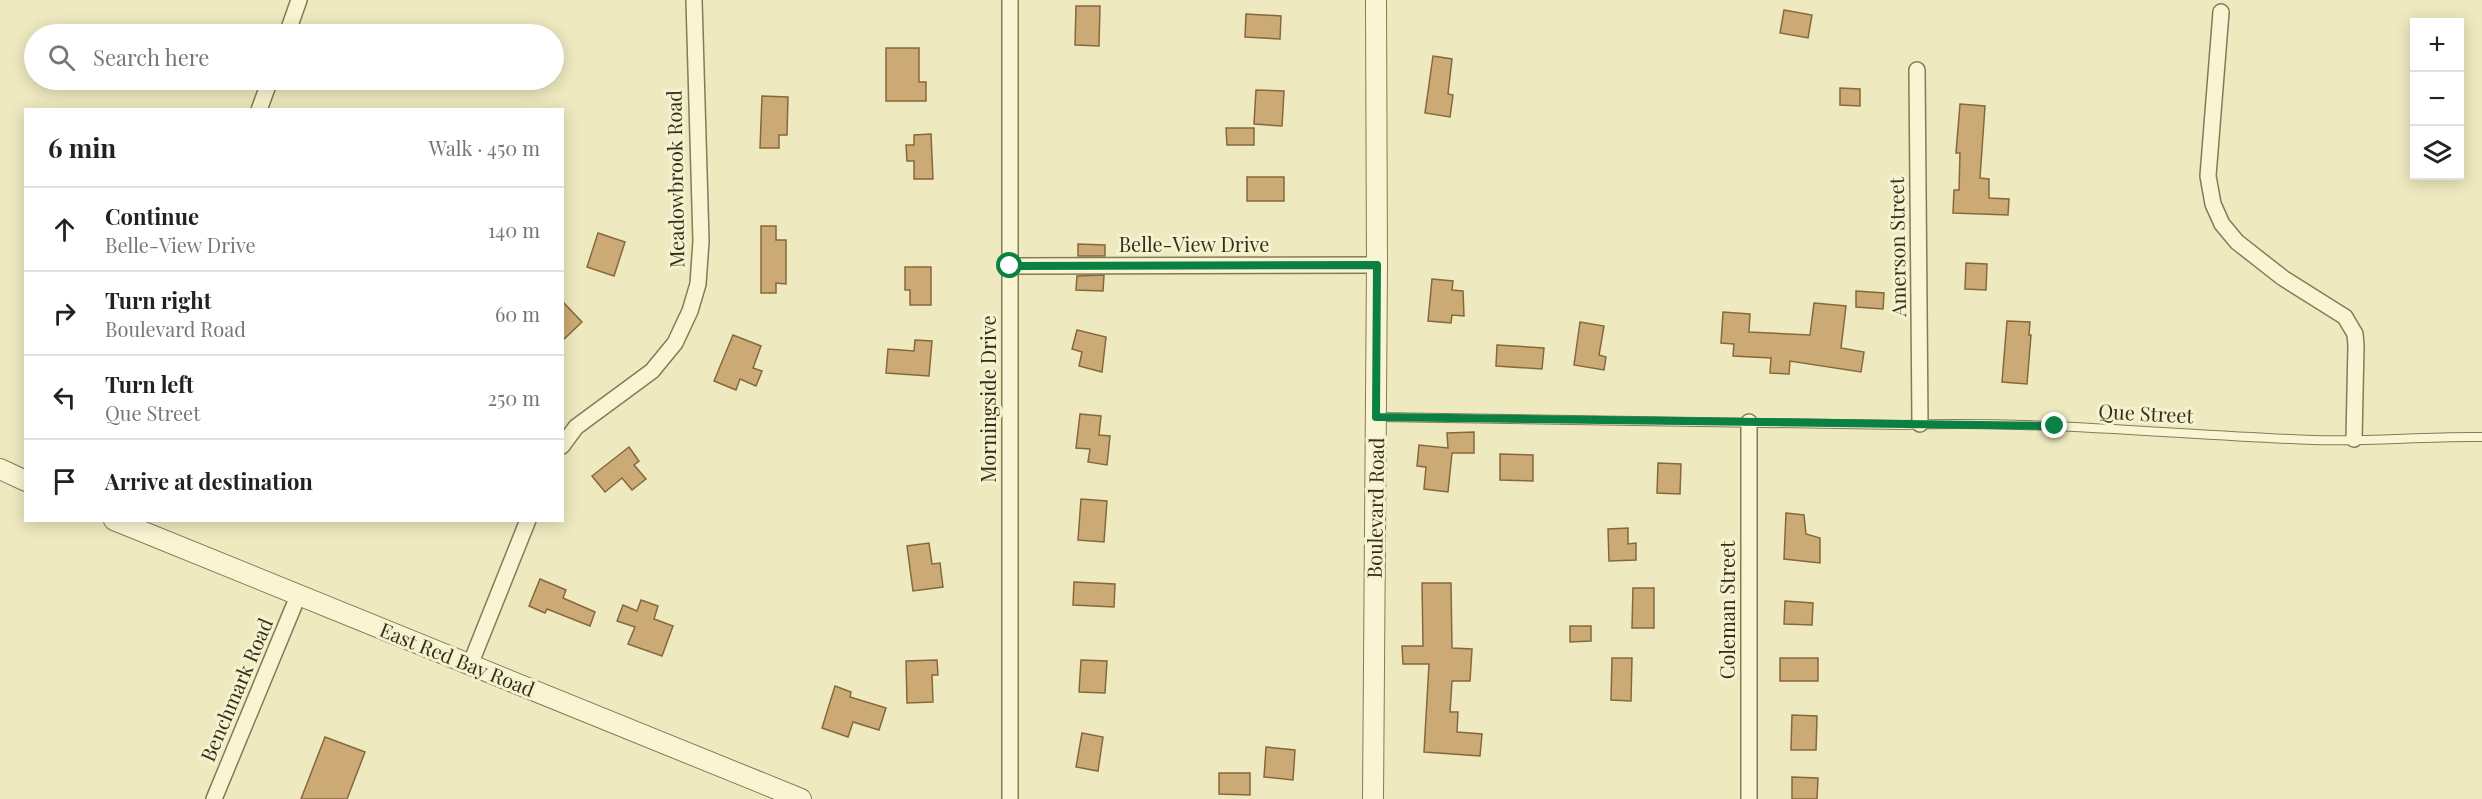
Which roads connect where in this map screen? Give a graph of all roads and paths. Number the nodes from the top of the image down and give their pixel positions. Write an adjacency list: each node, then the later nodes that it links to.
1 (299, 0): 6 (street)
2 (694, 0): 17 (street, Meadowbrook Road)
3 (1010, 0): 11 (street, Morningside Drive)
4 (1376, 0): 10 (street, Boulevard Road)
5 (2221, 12): 16 (street)
6 (290, 24)
7 (1917, 70): 14 (street, Amerson Street)
8 (266, 90): 9 (street)
9 (260, 108)
10 (1377, 265): 11 (street, Belle-View Drive); 12 (street, Boulevard Road)
11 (1010, 266): 26 (street, Morningside Drive)
12 (1376, 417): 13 (lane, Que Street); 27 (street, Boulevard Road)
13 (1749, 422): 14 (lane, Que Street); 28 (street, Coleman Street)
14 (1920, 424): 16 (lane, Que Street)
15 (2482, 437): 16 (lane, Que Street)
16 (2354, 439)
17 (564, 443)
18 (0, 469): 19 (street)
19 (24, 480)
20 (119, 522): 22 (street, East Red Bay Road)
21 (527, 522): 23 (street)
22 (298, 596): 23 (street, East Red Bay Road); 24 (street, Benchmark Road)
23 (470, 665): 25 (street, East Red Bay Road)
24 (214, 799)
25 (801, 799)
26 (1010, 799)
27 (1373, 799)
28 (1749, 799)

